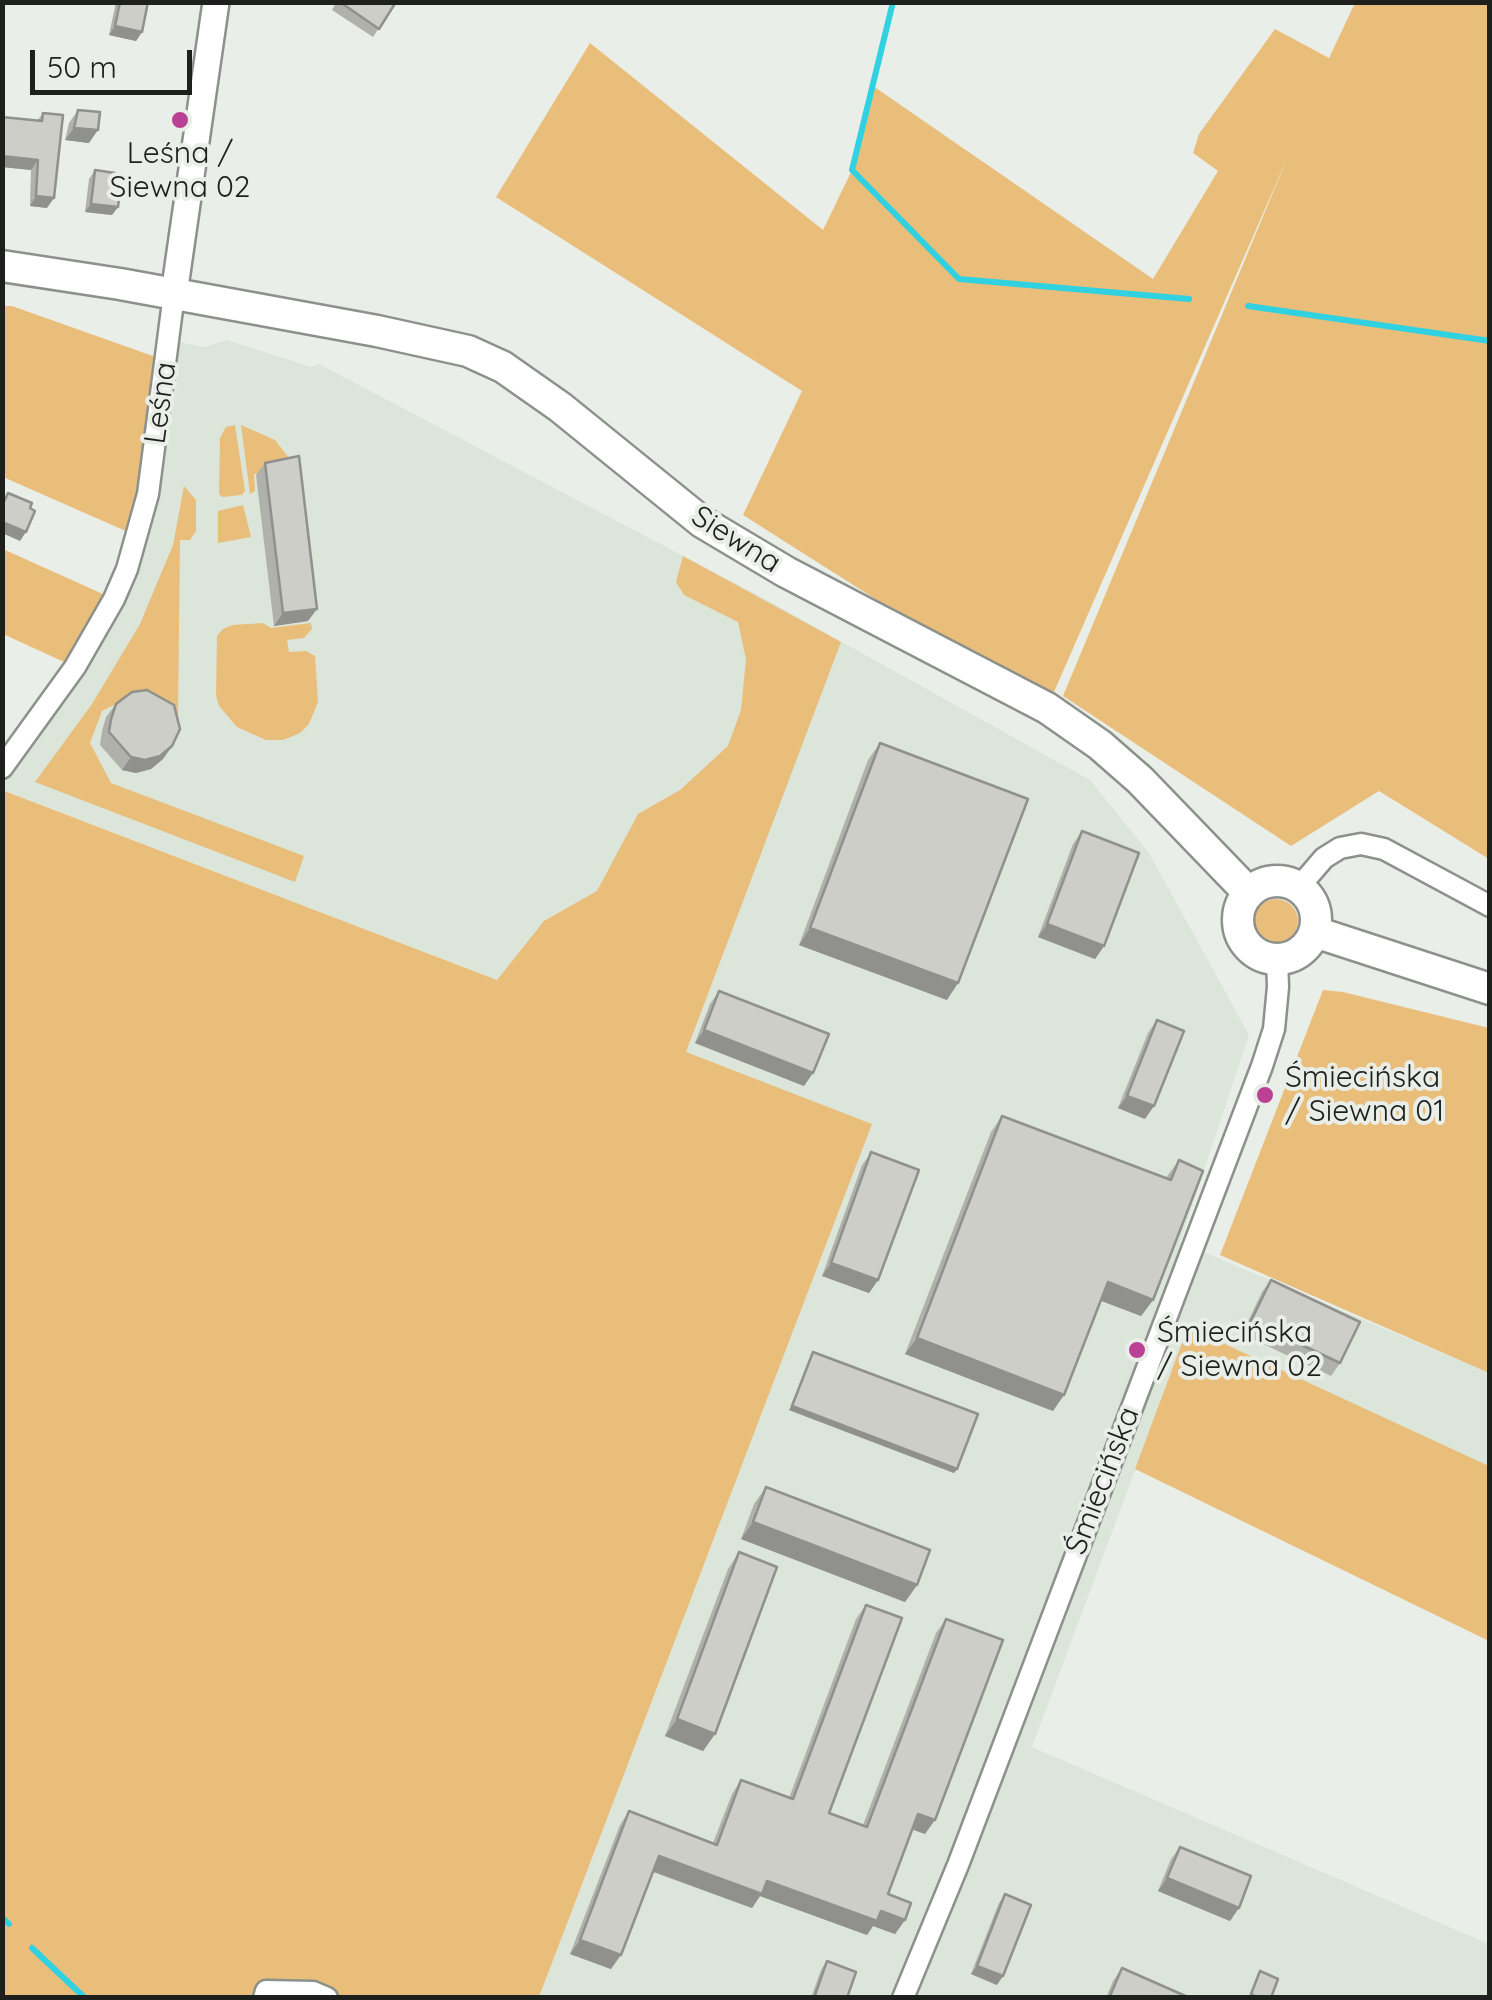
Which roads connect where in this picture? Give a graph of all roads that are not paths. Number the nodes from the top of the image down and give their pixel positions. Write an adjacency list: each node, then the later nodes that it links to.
1 (216, 2): 3 (street, Leśna)
2 (2, 266): 3 (main road, Siewna)
3 (174, 294): 4 (street, Leśna); 6 (main road, Siewna)
4 (2, 768)
5 (1298, 887): 6 (main road); 7 (street); 8 (main road)
6 (1249, 893): 9 (main road)
7 (1490, 906)
8 (1314, 932): 9 (main road); 10 (main road)
9 (1276, 959): 13 (street, Śmiecińska)
10 (1490, 989)
11 (264, 1998): 12 (street)
12 (327, 1998)
13 (903, 1998)

